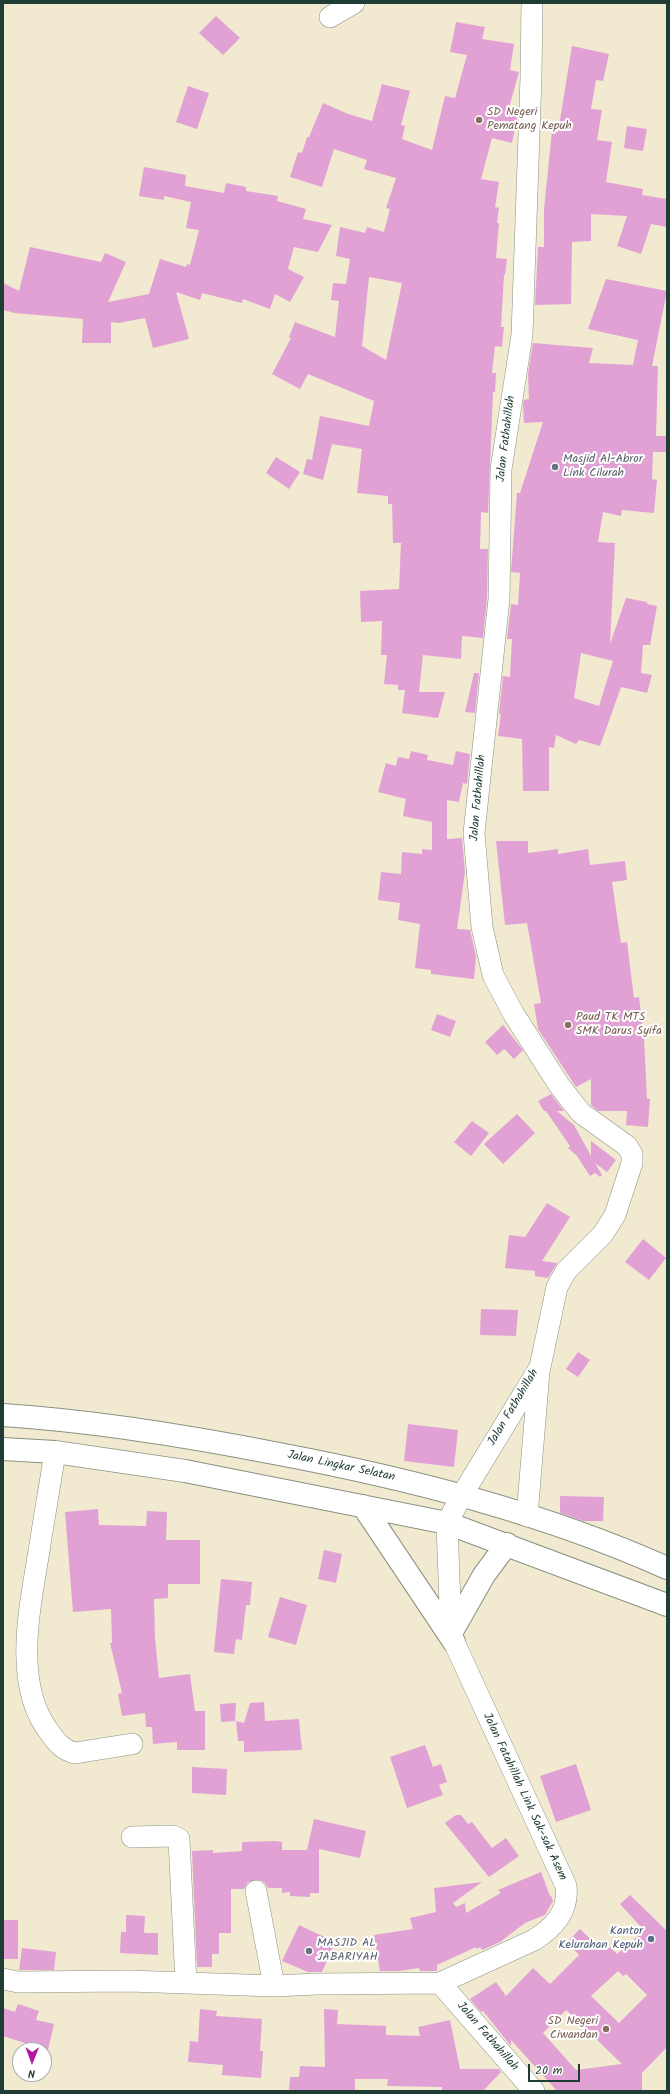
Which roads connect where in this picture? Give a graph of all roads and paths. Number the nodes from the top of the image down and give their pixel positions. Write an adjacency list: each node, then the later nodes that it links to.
1 (354, 3): 3 (street)
2 (532, 3): 4 (street, Jalan Fathahillah)
3 (330, 17)
4 (540, 1367): 8 (street, Jalan Fathahillah); 10 (street)
5 (3, 1415): 8 (highway, Jalan Lingkar Selatan)
6 (3, 1449): 7 (highway)
7 (55, 1452): 9 (highway); 16 (street)
8 (462, 1495): 10 (highway, Jalan Lingkar Selatan); 11 (street, Jalan Fathahillah)
9 (363, 1506): 11 (highway); 15 (highway)
10 (528, 1516): 13 (highway, Jalan Lingkar Selatan)
11 (447, 1523): 12 (highway); 15 (street)
12 (506, 1544): 14 (highway); 15 (highway)
13 (667, 1568)
14 (667, 1605)
15 (452, 1638): 21 (street, Jalan Fatahillah Link Sak-sak Asem)
16 (132, 1744)
17 (132, 1837): 20 (street)
18 (256, 1891): 22 (street)
19 (3, 1980): 20 (street)
20 (186, 1983): 22 (street)
21 (440, 1983): 22 (street); 23 (street, Jalan Fathahillah)
22 (274, 1986)
23 (534, 2091)

